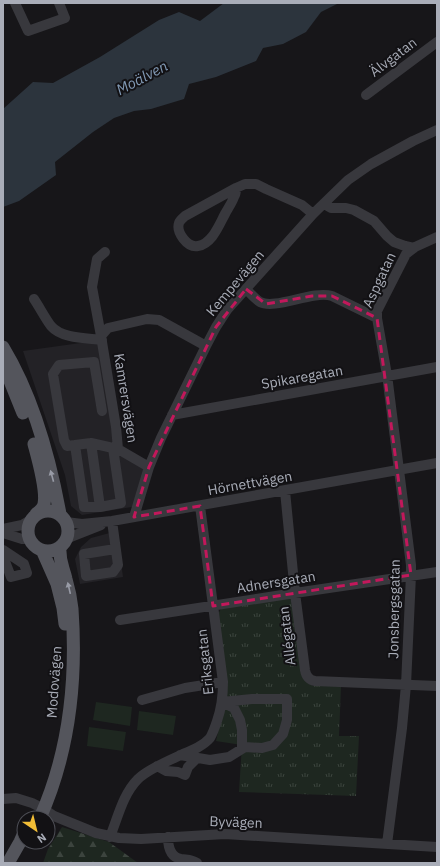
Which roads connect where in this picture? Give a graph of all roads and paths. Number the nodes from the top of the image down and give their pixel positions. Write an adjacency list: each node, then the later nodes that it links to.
1 (15, 3): 2 (street)
2 (59, 3)
3 (437, 42): 4 (street, Älvgatan)
4 (366, 95)
5 (437, 130): 7 (street, Kempevägen)
6 (236, 188): 6 (street); 8 (street)
7 (324, 204): 8 (street, Kempevägen); 10 (street)
8 (313, 214): 12 (street, Kempevägen)
9 (437, 237): 10 (street, Aspgatan)
10 (414, 248): 14 (street, Aspgatan)
11 (105, 252): 15 (street, Kamrersvägen)
12 (246, 289): 14 (street); 16 (street, Kempevägen)
13 (34, 299): 15 (street, Kamrersvägen)
14 (377, 318): 20 (street, Aspgatan)
15 (102, 338): 16 (street); 25 (street, Kamrersvägen)
16 (206, 346): 22 (street, Kempevägen)
17 (3, 347): 34 (main road, one-way to 17)
18 (3, 365): 32 (main road)
19 (437, 367): 20 (street, Spikaregatan)
20 (387, 376): 22 (street, Spikaregatan); 28 (street, Jonsbergsgatan)
21 (102, 411): 24 (street)
22 (172, 415): 27 (street, Kempevägen)
23 (91, 444): 24 (street); 25 (street); 31 (street)
24 (75, 445): 31 (street)
25 (116, 449): 27 (street, Kamrersvägen); 31 (street)
26 (437, 463): 28 (street, Hörnettvägen)
27 (149, 467): 33 (street, Kempevägen)
28 (398, 470): 29 (street, Hörnettvägen); 45 (street, Jonsbergsgatan)
29 (285, 490): 30 (street, Hörnettvägen); 46 (street, Allégatan)
30 (200, 506): 33 (street, Hörnettvägen); 47 (street, Eriksgatan)
31 (100, 507)
32 (34, 517): 34 (main road); 36 (street); 38 (main road)
33 (134, 517): 35 (street, Hörnettvägen)
34 (63, 518): 35 (street, Hörnettvägen); 39 (main road)
35 (112, 522): 39 (street); 40 (street)
36 (3, 529)
37 (3, 533): 38 (street)
38 (30, 539): 42 (main road)
39 (64, 543): 42 (main road); 59 (main road, Modovägen, one-way to 39)
40 (115, 549)
41 (3, 550): 43 (street)
42 (42, 550): 59 (main road, Modovägen)
43 (3, 556)
44 (437, 572): 45 (street, Adnersgatan)
45 (411, 575): 46 (street, Adnersgatan); 50 (street, Jonsbergsgatan)
46 (295, 592): 47 (street, Adnersgatan); 50 (street, Allégatan)
47 (213, 606): 48 (street, Adnersgatan); 49 (street, Eriksgatan)
48 (120, 620)
49 (223, 682): 52 (street); 53 (street, Eriksgatan)
50 (406, 685): 51 (street); 63 (street, Jonsbergsgatan)
51 (437, 686)
52 (142, 700)
53 (222, 702): 54 (street); 54 (street); 55 (street, Eriksgatan)
54 (242, 749): 56 (street)
55 (180, 756): 56 (street); 57 (street, Eriksgatan)
56 (197, 758): 57 (street)
57 (157, 766): 61 (street, Eriksgatan)
58 (3, 799): 59 (street, Byvägen)
59 (40, 810)
60 (56, 817): 61 (street, Byvägen)
61 (110, 837): 62 (street, Byvägen)
62 (168, 837): 63 (street, Byvägen); 69 (street)
63 (387, 844): 64 (street, Byvägen)
64 (437, 847)
65 (16, 849): 67 (main road)
66 (25, 850): 68 (main road)
67 (8, 863)
68 (18, 863)
69 (197, 863)

